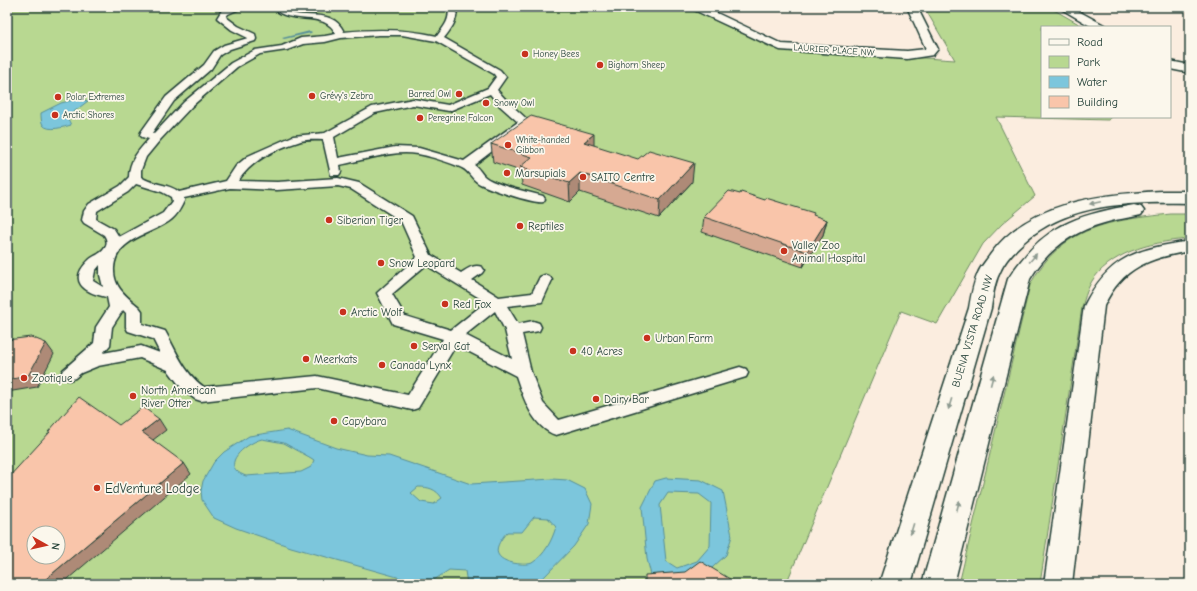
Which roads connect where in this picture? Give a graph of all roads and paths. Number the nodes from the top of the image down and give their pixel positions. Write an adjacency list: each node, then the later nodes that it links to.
1 (240, 7): 10 (street)
2 (277, 7): 8 (street)
3 (452, 7): 9 (street)
4 (696, 7): 5 (street, LAURIER PLACE NW)
5 (912, 7)
6 (1063, 7): 7 (street)
7 (1098, 26)
8 (338, 29): 9 (street); 11 (street)
9 (439, 39): 16 (street)
10 (249, 41): 11 (street); 14 (street)
11 (258, 52): 15 (street)
12 (1171, 65): 13 (street)
13 (1190, 70)
14 (186, 85): 15 (street); 18 (street)
15 (209, 87): 18 (street)
16 (492, 90): 17 (street); 20 (street)
17 (328, 136): 19 (street); 23 (street)
18 (156, 138): 21 (street)
19 (332, 163): 20 (street); 22 (street)
20 (466, 165): 26 (street)
21 (135, 178): 24 (street); 29 (street)
22 (338, 182): 23 (street); 30 (street)
23 (230, 184): 24 (street)
24 (177, 196): 29 (street)
25 (1190, 197): 42 (street, BUENA VISTA ROAD NW, one-way to 42)
26 (538, 199)
27 (1190, 208): 43 (street, one-way to 27)
28 (1190, 246): 44 (street)
29 (111, 252): 34 (street); 34 (street)
30 (425, 258): 32 (street); 38 (street)
31 (477, 270): 32 (street)
32 (461, 280): 35 (street)
33 (545, 280): 35 (street)
34 (113, 293): 39 (street); 39 (street)
35 (497, 302): 37 (street); 38 (street)
36 (533, 327): 37 (street)
37 (513, 330): 40 (street)
38 (453, 336): 39 (street); 40 (street)
39 (174, 366)
40 (523, 372): 41 (street)
41 (740, 373)
42 (895, 584)
43 (938, 584)
44 (1058, 584)

